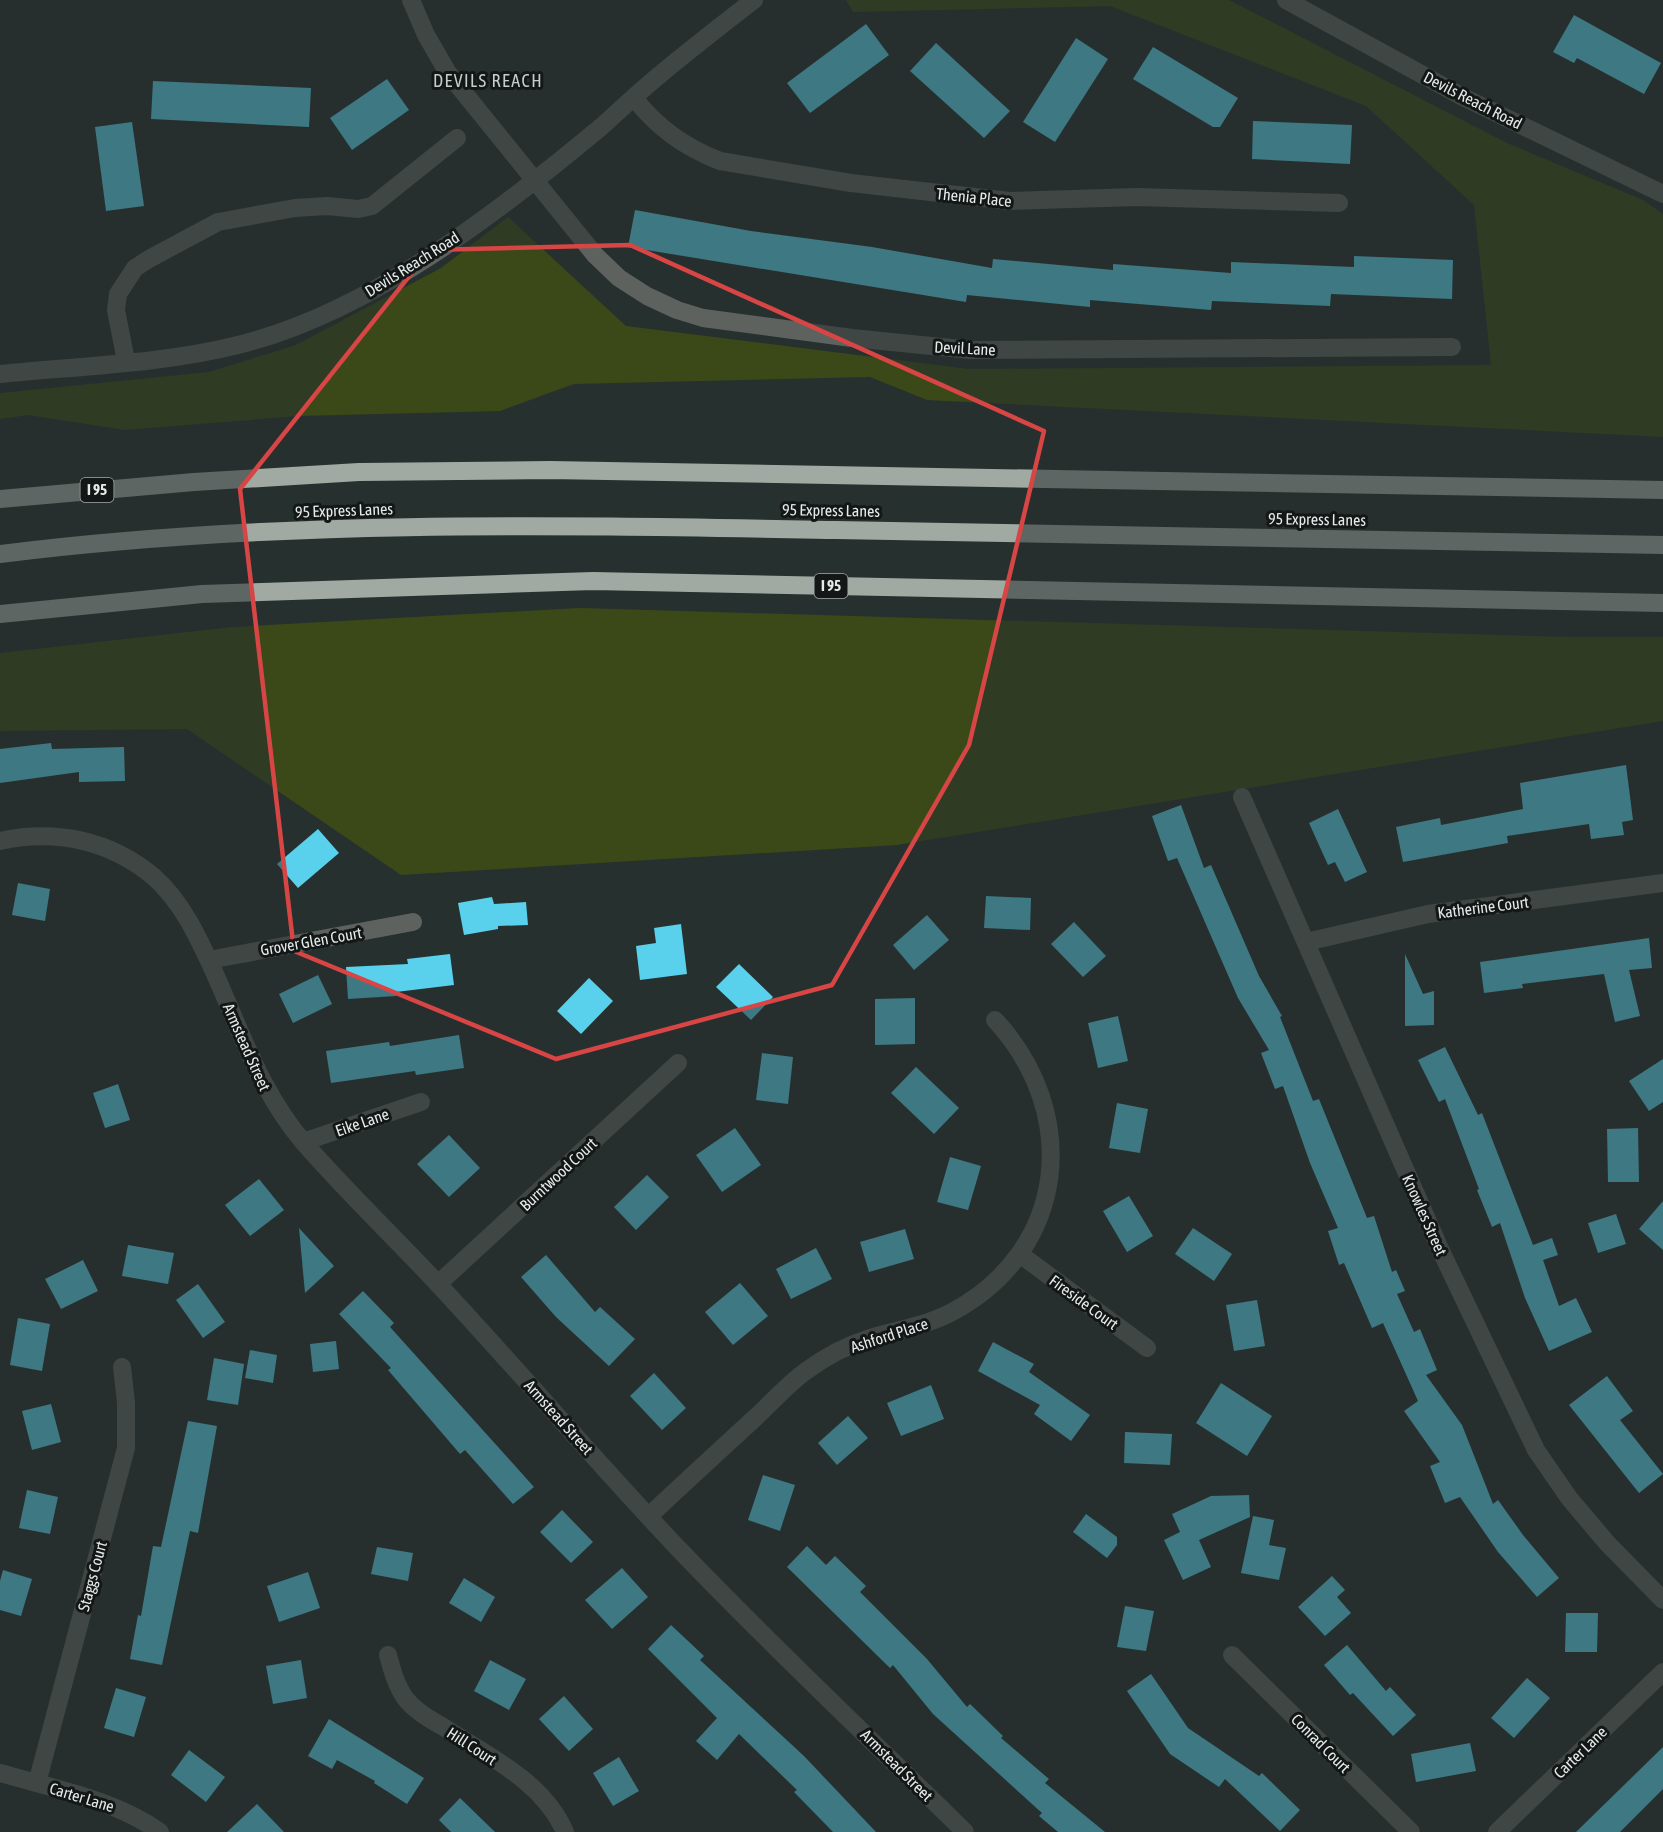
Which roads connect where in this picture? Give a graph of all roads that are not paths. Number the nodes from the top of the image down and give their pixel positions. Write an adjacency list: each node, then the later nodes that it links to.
1 (411, 0): 6 (street, Devil Lane)
2 (754, 0): 4 (street, Devils Reach Road)
3 (1286, 0): 7 (street, Devils Reach Road)
4 (634, 98): 6 (street, Devils Reach Road); 8 (street, Thenia Place)
5 (457, 138): 10 (street)
6 (536, 180): 9 (street, Devil Lane); 10 (street, Devils Reach Road)
7 (1663, 194)
8 (1339, 203)
9 (1452, 346)
10 (126, 361): 11 (street, Devils Reach Road)
11 (0, 374)
12 (1663, 490): 13 (highway, I 95)
13 (0, 499)
14 (1663, 545): 15 (highway, 95 Express Lanes)
15 (0, 554)
16 (1663, 603): 17 (highway, I 95)
17 (0, 614)
18 (1242, 797): 22 (street, Knowles Street)
19 (0, 841): 23 (street, Armstead Street)
20 (1663, 883): 22 (street, Katherine Court)
21 (413, 922): 23 (street, Grover Glen Court)
22 (1306, 942): 33 (street, Knowles Street)
23 (209, 960): 27 (street, Armstead Street)
24 (995, 1020): 28 (street, Ashford Place)
25 (678, 1063): 29 (street, Burntwood Court)
26 (421, 1102): 27 (street, Eike Lane)
27 (303, 1142): 29 (street, Armstead Street)
28 (1021, 1255): 30 (street, Fireside Court); 32 (street, Ashford Place)
29 (438, 1284): 32 (street, Armstead Street)
30 (1148, 1348)
31 (122, 1367): 38 (street, Staggs Court)
32 (649, 1516): 41 (street, Armstead Street)
33 (1663, 1600)
34 (388, 1655): 40 (street, Hill Court)
35 (1232, 1655): 42 (street, Conrad Court)
36 (1663, 1672): 43 (street, Carter Lane)
37 (0, 1773): 38 (street, Carter Lane)
38 (37, 1783): 39 (street, Carter Lane)
39 (160, 1832)
40 (565, 1832)
41 (965, 1832)
42 (1411, 1832)
43 (1497, 1832)

